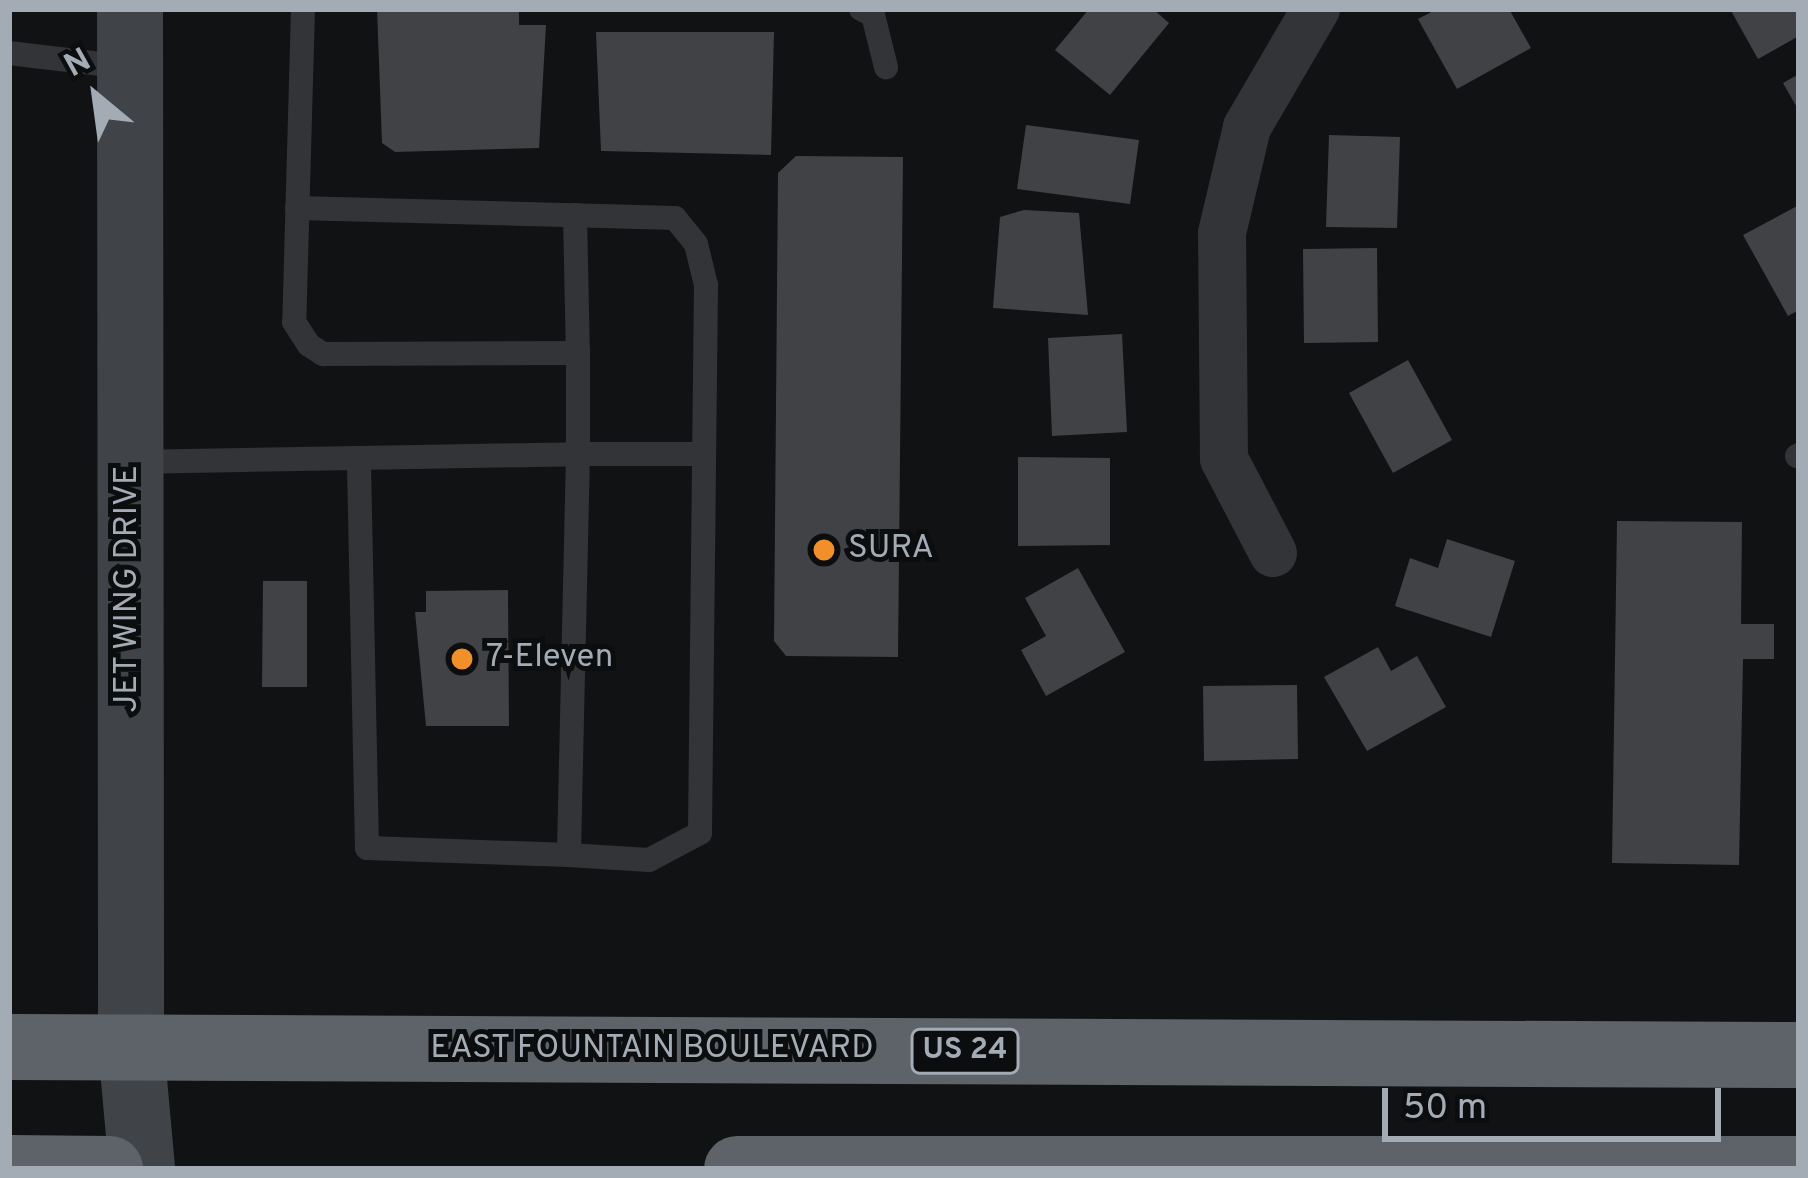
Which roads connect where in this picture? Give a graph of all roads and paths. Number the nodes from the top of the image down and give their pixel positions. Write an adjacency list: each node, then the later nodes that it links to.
1 (303, 9): 7 (lane)
2 (861, 9): 6 (lane)
3 (1316, 9): 14 (street)
4 (130, 38): 5 (lane); 13 (main road, JET WING DRIVE)
5 (9, 53)
6 (886, 67)
7 (297, 208): 8 (lane); 9 (lane)
8 (574, 215): 9 (lane); 11 (lane)
9 (578, 353): 10 (lane)
10 (578, 454): 11 (lane); 12 (lane); 15 (lane)
11 (704, 454): 15 (lane)
12 (359, 458): 13 (lane); 15 (lane)
13 (128, 462): 17 (main road, JET WING DRIVE)
14 (1273, 553)
15 (569, 855)
16 (9, 1046): 17 (highway, EAST FOUNTAIN BOULEVARD / US 24)
17 (131, 1047): 18 (highway, EAST FOUNTAIN BOULEVARD / US 24); 22 (main road, JET WING DRIVE)
18 (1799, 1055)
19 (9, 1168): 21 (highway)
20 (1799, 1168): 23 (highway)
21 (110, 1169)
22 (142, 1169)
23 (737, 1169)

